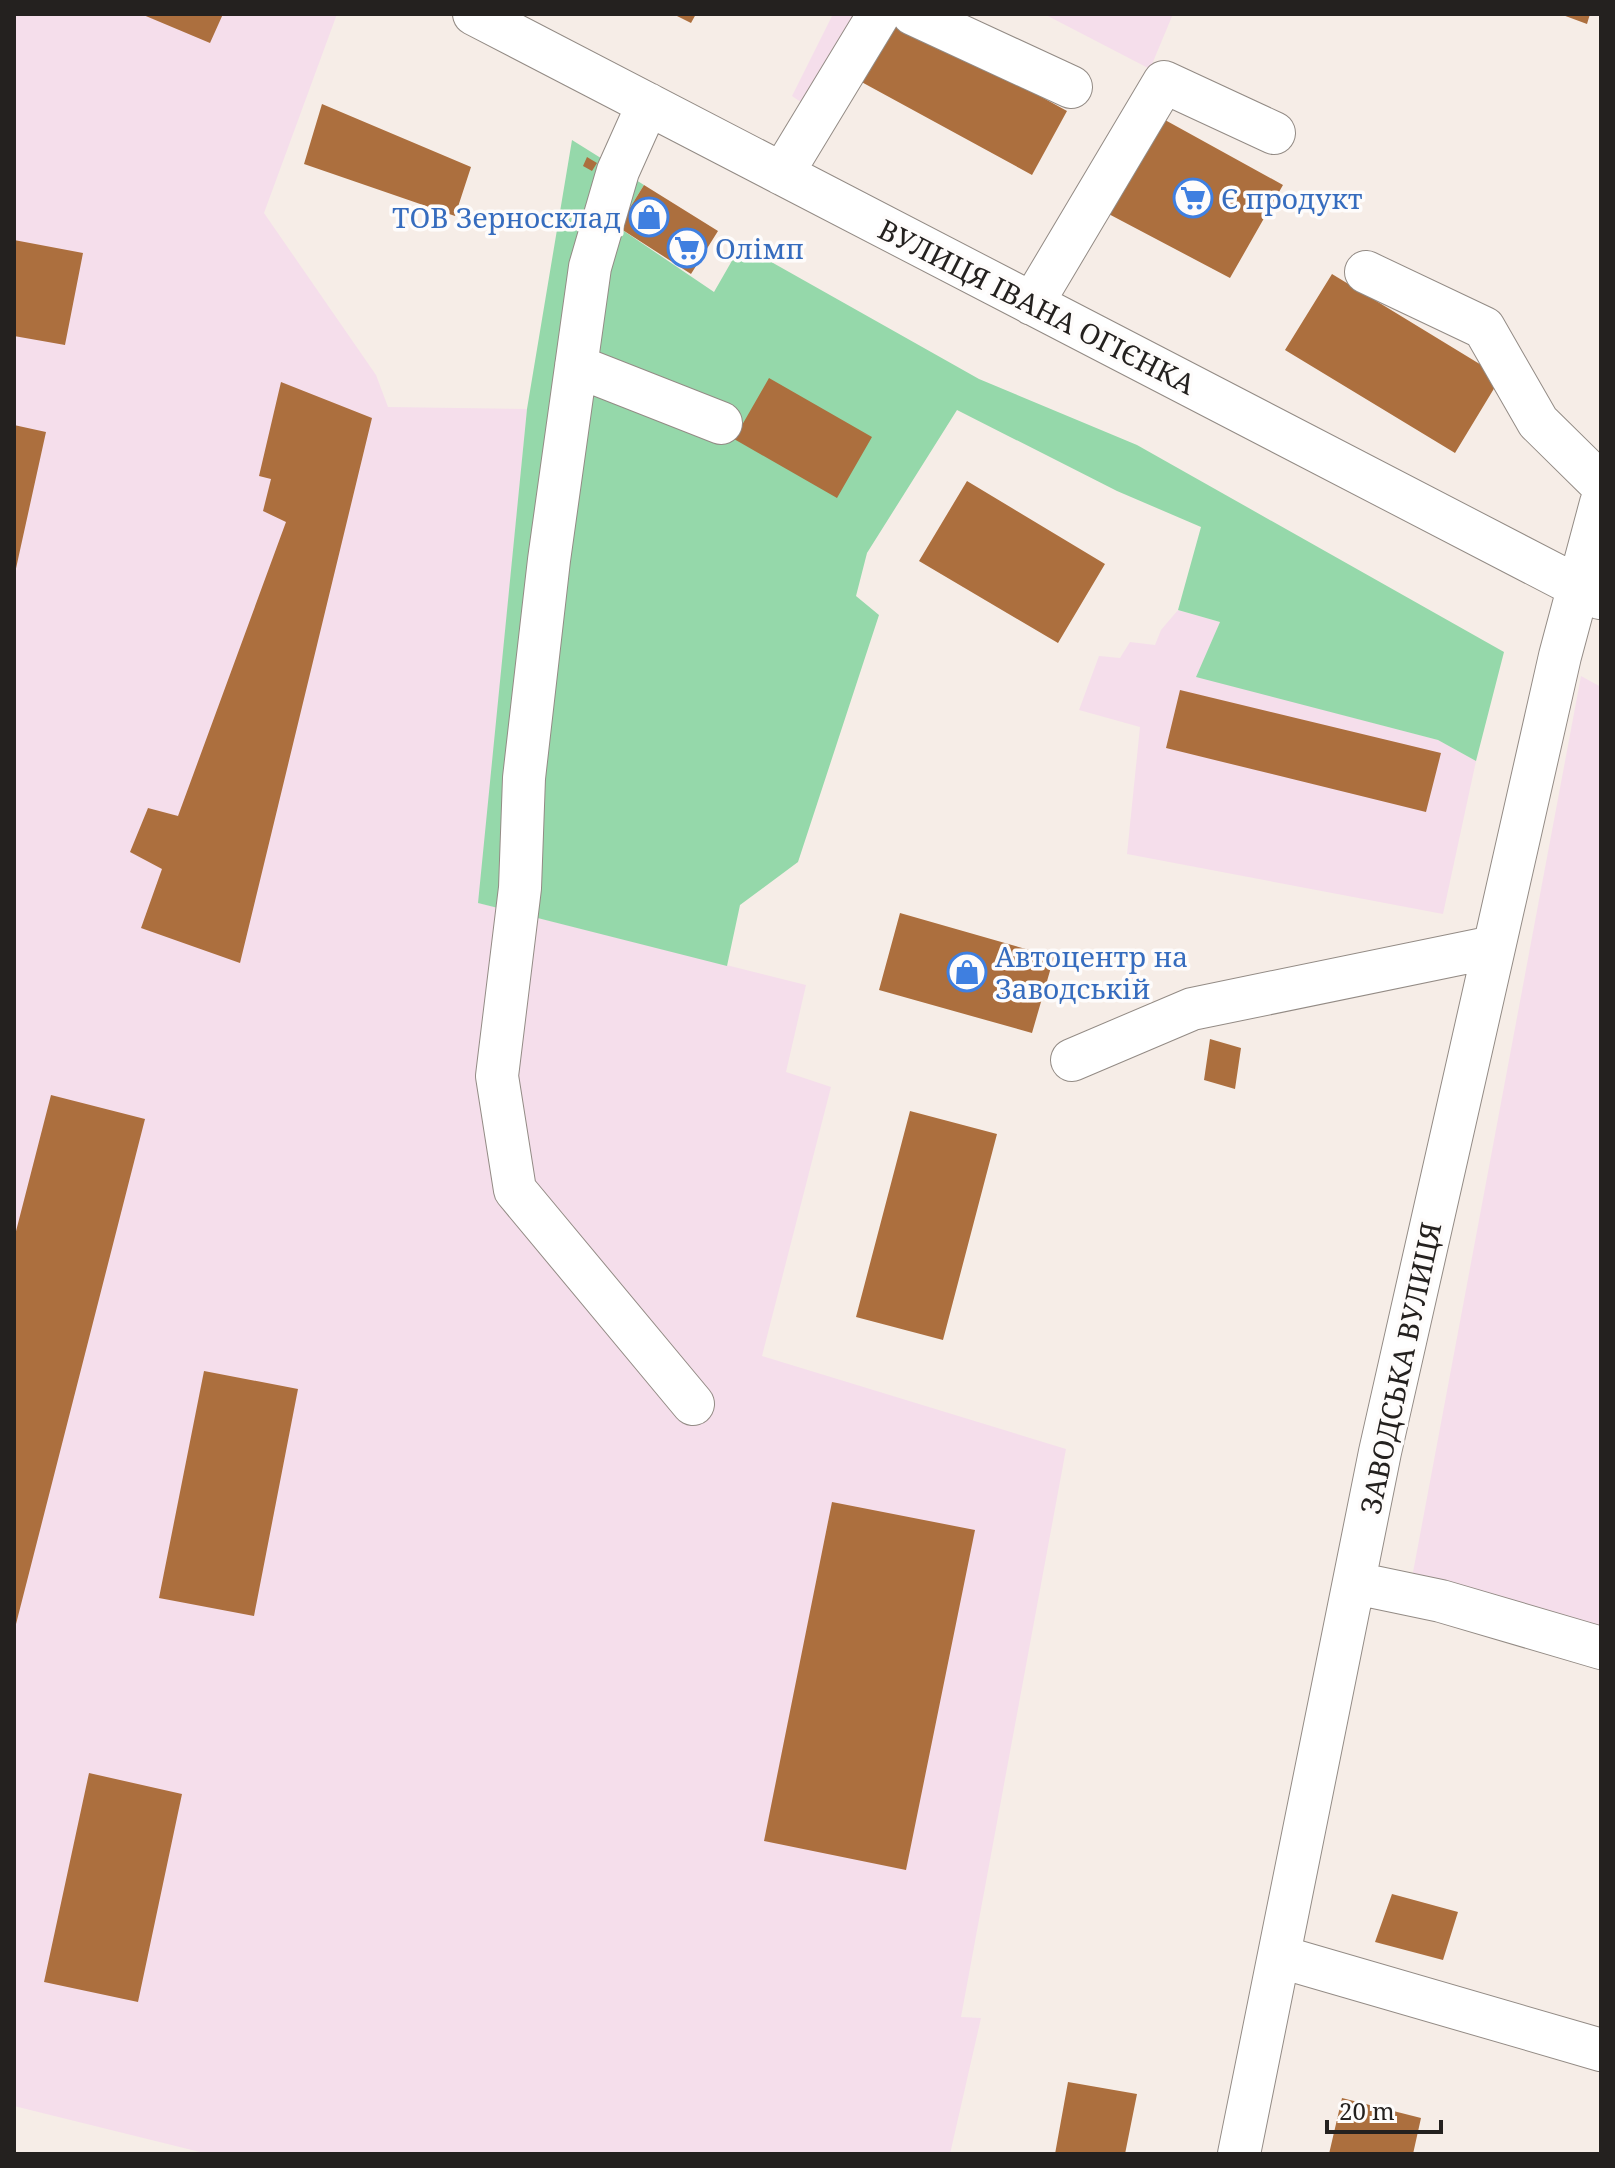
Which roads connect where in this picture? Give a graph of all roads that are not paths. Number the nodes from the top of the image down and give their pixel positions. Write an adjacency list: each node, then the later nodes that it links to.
1 (474, 14): 5 (street, ВУЛИЦЯ ІВАНА ОГІЄНКА)
2 (879, 14): 7 (street)
3 (913, 14): 4 (street)
4 (1071, 87)
5 (648, 104): 7 (street, ВУЛИЦЯ ІВАНА ОГІЄНКА); 10 (street)
6 (1274, 133): 9 (street)
7 (782, 174): 9 (street, ВУЛИЦЯ ІВАНА ОГІЄНКА)
8 (1366, 272): 12 (street)
9 (1032, 304): 14 (street, ВУЛИЦЯ ІВАНА ОГІЄНКА)
10 (576, 366): 11 (street); 17 (street)
11 (721, 423)
12 (1601, 484)
13 (1601, 503): 14 (street, ЗАВОДСЬКА ВУЛИЦЯ)
14 (1593, 582): 15 (street, ЗАВОДСЬКА ВУЛИЦЯ)
15 (1493, 947): 16 (street); 18 (street, ЗАВОДСЬКА ВУЛИЦЯ)
16 (1072, 1060)
17 (693, 1404)
18 (1355, 1583): 19 (street); 20 (street, ЗАВОДСЬКА ВУЛИЦЯ)
19 (1601, 1648)
20 (1281, 1957): 21 (street); 22 (street, ЗАВОДСЬКА ВУЛИЦЯ)
21 (1601, 2050)
22 (1239, 2154)

